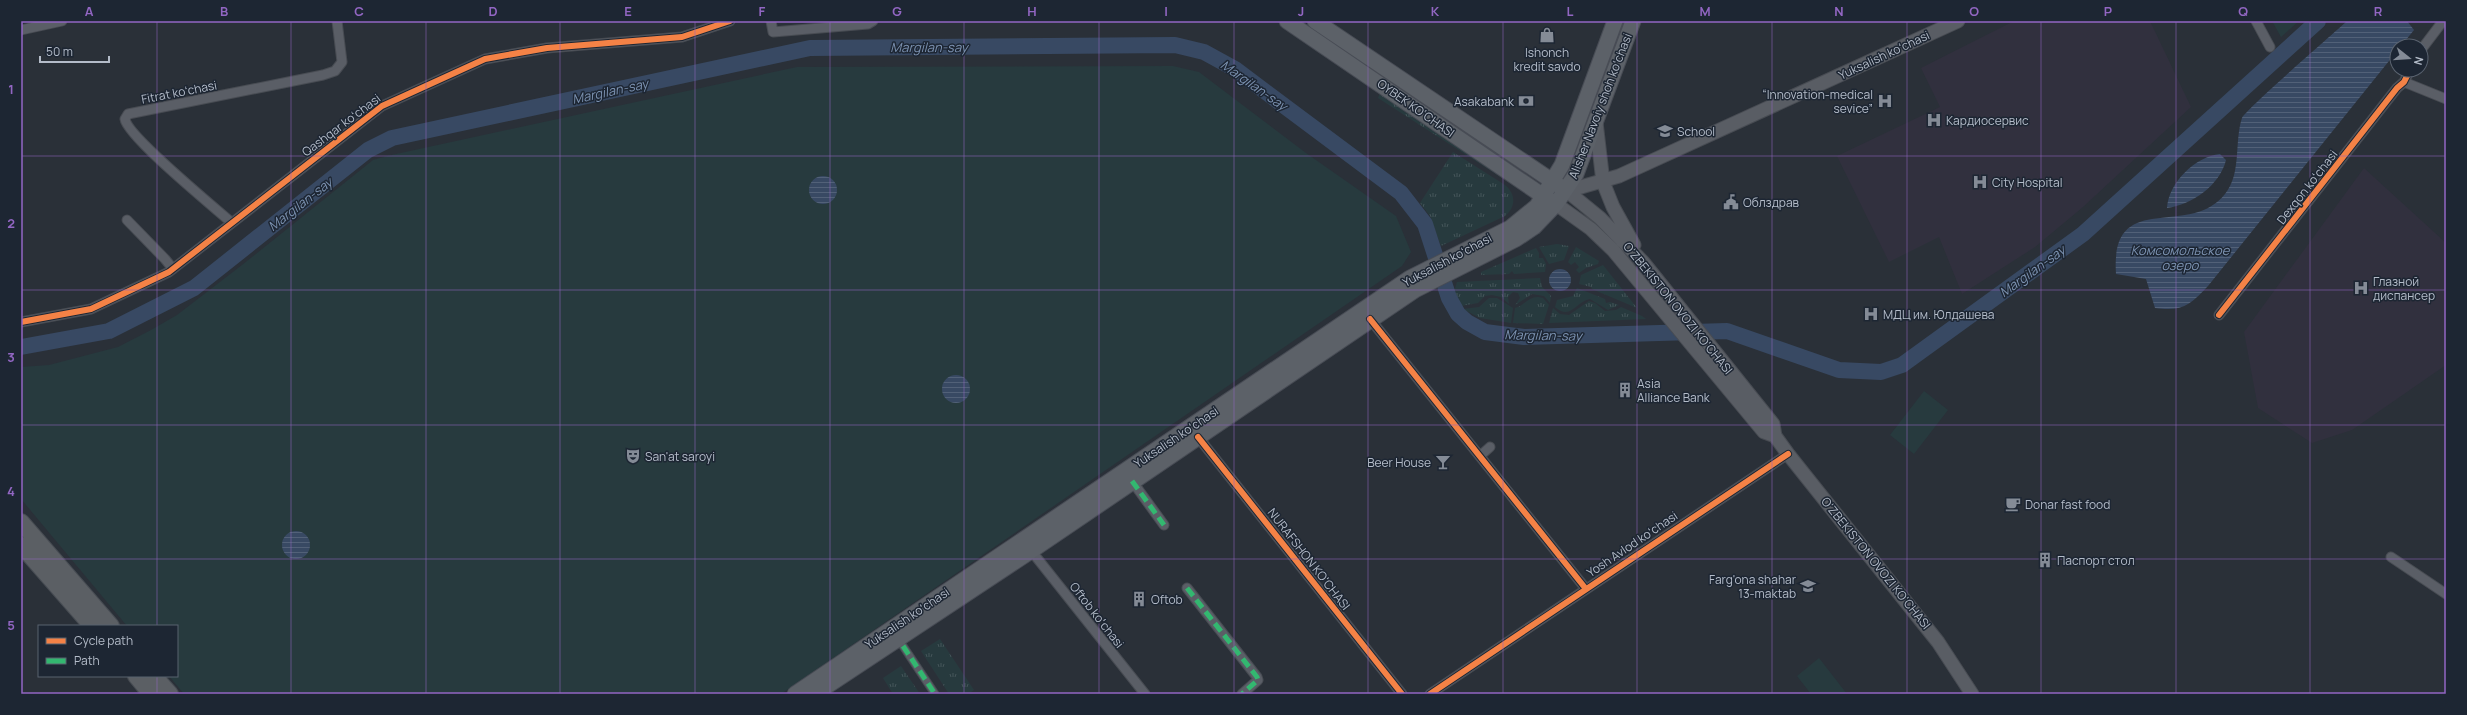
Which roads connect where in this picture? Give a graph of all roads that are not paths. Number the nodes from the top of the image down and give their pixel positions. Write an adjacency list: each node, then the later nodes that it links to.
1 (62, 21): 13 (street)
2 (337, 21): 25 (street, Fitrat koʻchasi)
3 (730, 21): 25 (street, Qashqar koʻchasi)
4 (771, 21): 5 (street)
5 (873, 21)
6 (1287, 21): 23 (main road, OYBEK KO‘CHASI)
7 (1315, 21): 20 (main road, OYBEK KO‘CHASI)
8 (1615, 21): 20 (main road, Alisher Navoiy shoh koʻchasi)
9 (1633, 21): 19 (main road, Alisher Navoiy shoh koʻchasi)
10 (1958, 21): 21 (main road, Yuksalish koʻchasi)
11 (2256, 21): 15 (street)
12 (2443, 21): 14 (street)
13 (21, 30)
14 (2429, 39)
15 (2270, 47)
16 (2406, 78): 17 (street, Dexqon koʻchasi)
17 (2404, 82): 18 (street); 29 (street, Dexqon koʻchasi)
18 (2446, 99)
19 (1596, 122): 21 (main road); 22 (main road, Alisher Navoiy shoh koʻchasi)
20 (1554, 182): 22 (main road, OYBEK KO‘CHASI); 23 (main road, Yuksalish koʻchasi)
21 (1603, 182): 22 (main road, Yuksalish koʻchasi); 26 (main road)
22 (1567, 191): 23 (main road, Alisher Navoiy shoh koʻchasi); 26 (main road, O'ZBEKISTON OVOZI KO'CHASI)
23 (1550, 200): 28 (main road, Yuksalish koʻchasi); 32 (main road, O'ZBEKISTON OVOZI KO'CHASI)
24 (127, 220): 27 (street)
25 (232, 223): 27 (street, Qashqar koʻchasi)
26 (1643, 262): 32 (main road, O'ZBEKISTON OVOZI KO'CHASI)
27 (172, 269): 31 (street, Qashqar koʻchasi)
28 (1413, 284): 30 (main road, Yuksalish koʻchasi); 41 (main road, Yuksalish koʻchasi)
29 (2219, 315)
30 (1370, 319): 33 (main road, Yuksalish koʻchasi); 36 (street)
31 (21, 322)
32 (1775, 436): 35 (main road, O'ZBEKISTON OVOZI KO'CHASI)
33 (1198, 437): 37 (main road, Yuksalish koʻchasi); 58 (street, NURAFSHON KO'CHASI)
34 (1490, 447): 36 (street)
35 (1788, 454): 44 (street, Yosh Avlod koʻchasi); 60 (main road, O'ZBEKISTON OVOZI KO'CHASI)
36 (1480, 456): 44 (street)
37 (1132, 481): 39 (street); 41 (main road, Yuksalish koʻchasi)
38 (21, 522): 47 (highway)
39 (1164, 525)
40 (21, 545): 46 (highway)
41 (1028, 545): 53 (main road, Yuksalish koʻchasi); 54 (main road, Yuksalish koʻchasi); 56 (street, Oftob koʻchasi)
42 (2391, 557): 45 (street)
43 (1187, 588): 57 (street)
44 (1586, 589): 59 (street, Yosh Avlod koʻchasi)
45 (2446, 594)
46 (91, 625)
47 (110, 625)
48 (903, 646): 55 (street)
49 (137, 677): 51 (highway)
50 (155, 677): 52 (highway)
51 (151, 694)
52 (170, 694)
53 (795, 694)
54 (815, 694)
55 (935, 694)
56 (1145, 694)
57 (1242, 694)
58 (1402, 694)
59 (1430, 694)
60 (1972, 694)

